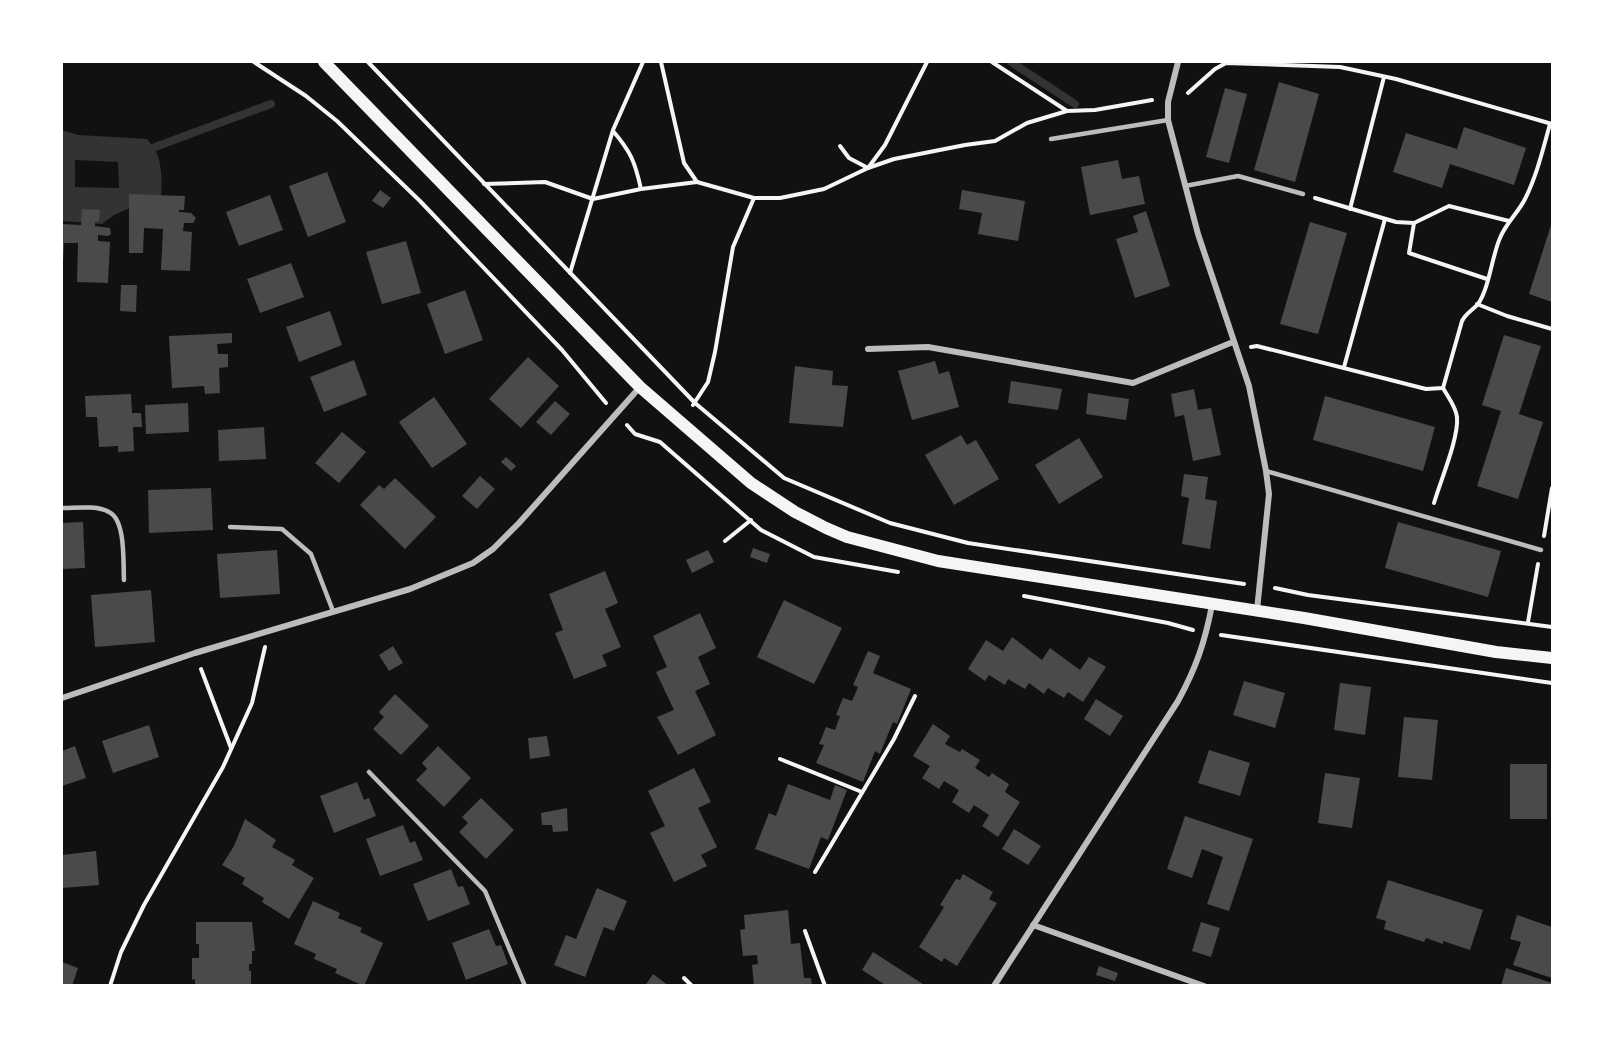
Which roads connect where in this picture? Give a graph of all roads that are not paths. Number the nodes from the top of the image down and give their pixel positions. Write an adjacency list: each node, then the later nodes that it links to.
1 (324, 62): 9 (main road)
2 (1178, 62): 3 (street)
3 (1168, 120): 4 (lane); 5 (street)
4 (1051, 139)
5 (1185, 186): 6 (lane); 7 (street)
6 (1303, 194)
7 (1233, 342): 8 (street); 10 (street)
8 (868, 349)
9 (640, 387): 15 (main road); 17 (street)
10 (1266, 471): 13 (lane); 16 (street)
11 (62, 508): 14 (lane)
12 (230, 527): 17 (lane)
13 (1541, 550)
14 (124, 580)
15 (1212, 605): 16 (main road); 21 (street)
16 (1257, 610): 18 (main road)
17 (333, 611): 19 (street)
18 (1552, 658)
19 (62, 698)
20 (369, 772): 22 (lane)
21 (1033, 925): 23 (street); 24 (street)
22 (525, 986)
23 (994, 986)
24 (1204, 986)

